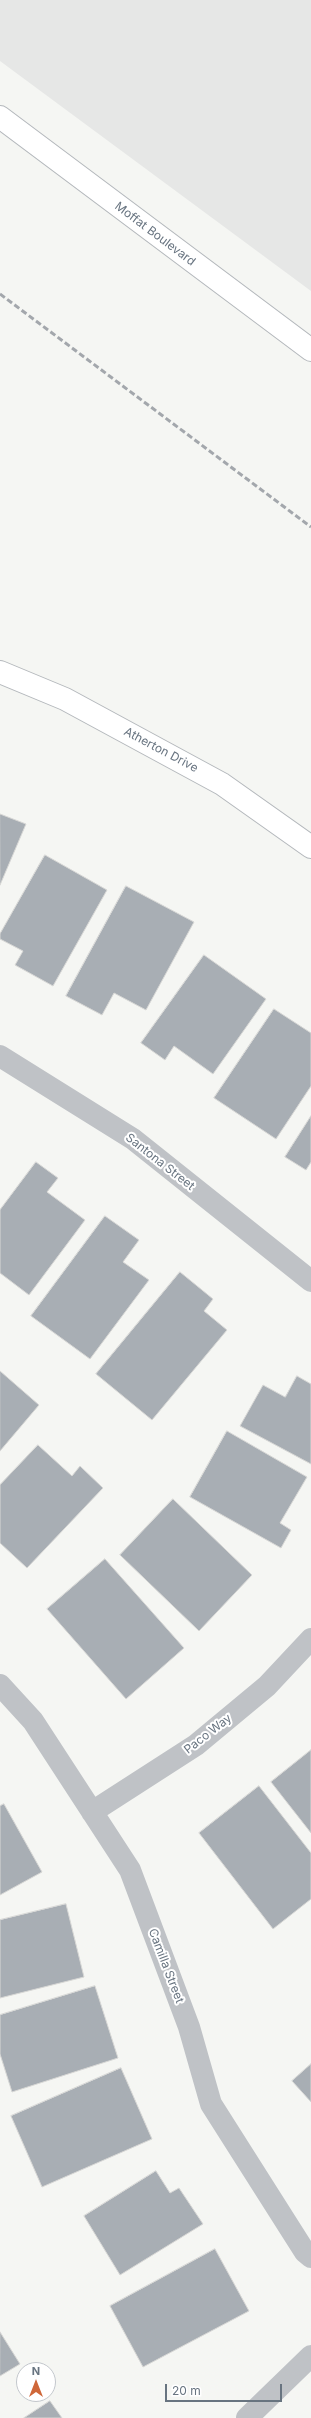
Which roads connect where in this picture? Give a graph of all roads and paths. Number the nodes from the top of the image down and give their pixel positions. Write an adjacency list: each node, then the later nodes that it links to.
1 (0, 118): 2 (main road, Moffat Boulevard)
2 (311, 350)
3 (0, 672): 4 (main road, Atherton Drive)
4 (311, 847)
5 (0, 1056): 6 (street, Santona Street)
6 (311, 1281)
7 (311, 1639): 9 (street, Paco Way)
8 (0, 1685): 9 (street, Camilla Street)
9 (92, 1812): 10 (street, Camilla Street)
10 (311, 2257)
11 (311, 2356): 12 (street)
12 (247, 2418)

